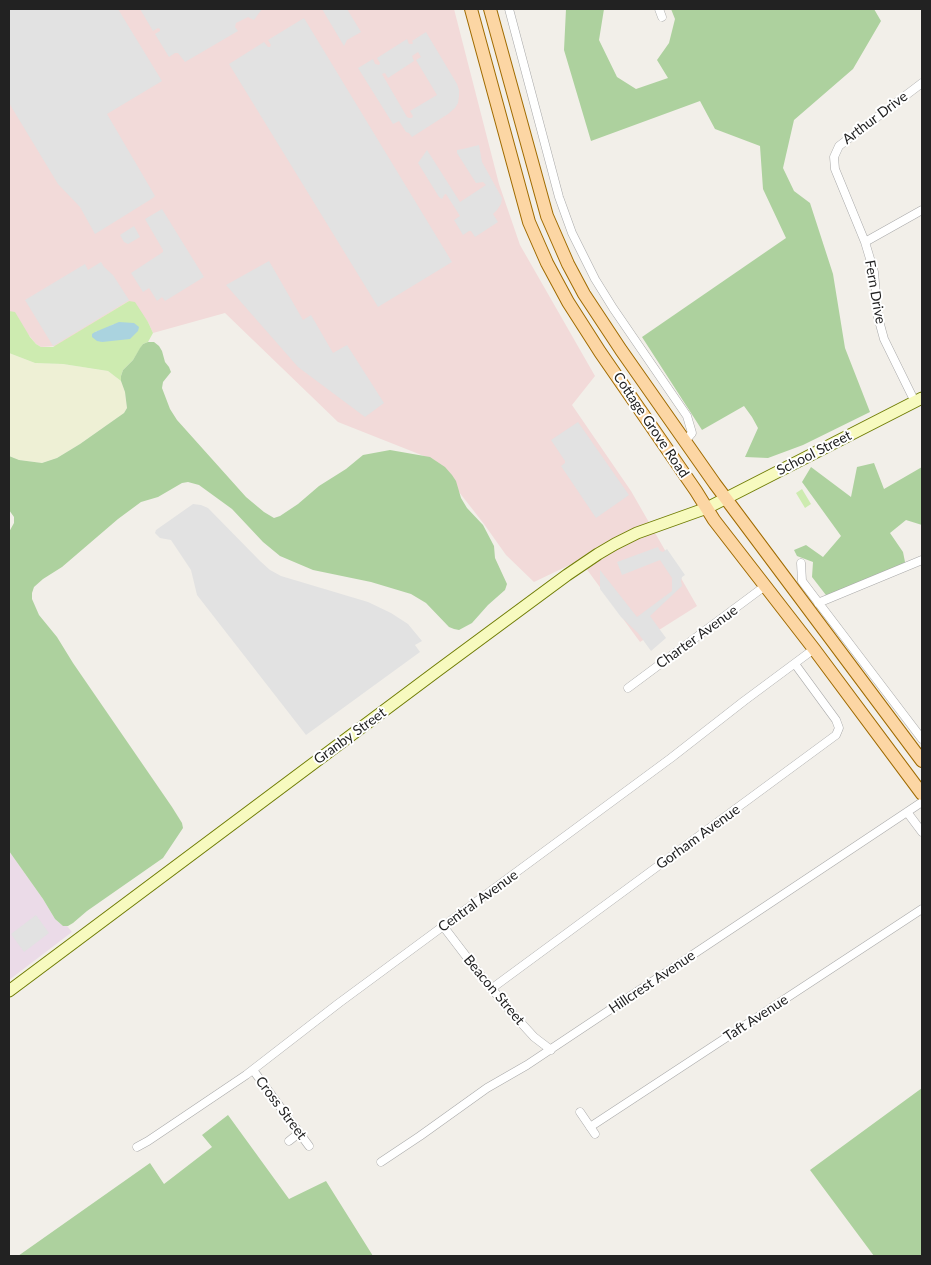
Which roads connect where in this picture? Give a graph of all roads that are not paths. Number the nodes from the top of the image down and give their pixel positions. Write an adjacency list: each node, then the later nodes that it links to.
1 (471, 9): 11 (main road, Cottage Grove Road)
2 (490, 9): 8 (main road, Cottage Grove Road)
3 (509, 9): 7 (street, Cottage Grove Road)
4 (659, 9): 5 (street)
5 (662, 17)
6 (922, 82): 12 (street, Arthur Drive)
7 (539, 120): 8 (street); 13 (street, Cottage Grove Road)
8 (521, 124): 10 (main road, Cottage Grove Road)
9 (922, 210): 12 (street, Fern Drive)
10 (547, 216): 11 (main road); 14 (main road, Cottage Grove Road)
11 (529, 222): 18 (main road, Cottage Grove Road)
12 (865, 242): 15 (street, Fern Drive)
13 (634, 340): 14 (street, Cottage Grove Road); 16 (street, Cottage Grove Road)
14 (620, 350): 16 (main road, Cottage Grove Road)
15 (919, 400): 17 (main road, School Street)
16 (685, 441): 17 (main road, Cottage Grove Road)
17 (725, 498): 18 (main road, School Street); 27 (main road, Cottage Grove Road)
18 (707, 508): 21 (main road, Cottage Grove Road); 35 (main road, Granby Street)
19 (922, 560): 22 (street)
20 (801, 563): 22 (street)
21 (766, 586): 23 (main road, Cottage Grove Road); 25 (street, Charter Avenue)
22 (818, 603): 26 (street)
23 (814, 649): 24 (street, Central Avenue); 28 (main road, Cottage Grove Road)
24 (795, 664): 33 (street, Central Avenue); 34 (street, Gorham Avenue)
25 (628, 688)
26 (922, 738)
27 (922, 761)
28 (922, 794)
29 (922, 802): 30 (street, Hillcrest Avenue)
30 (908, 812): 31 (street); 36 (street, Hillcrest Avenue)
31 (922, 832)
32 (922, 909): 38 (street, Taft Avenue)
33 (443, 926): 34 (street, Beacon Street); 37 (street, Central Avenue)
34 (491, 989): 36 (street, Beacon Street)
35 (9, 991)
36 (551, 1050): 43 (street, Hillcrest Avenue)
37 (252, 1070): 39 (street, Cross Street); 42 (street, Central Avenue)
38 (580, 1112)
39 (299, 1133): 40 (street); 41 (street, Cross Street)
40 (289, 1141)
41 (309, 1146)
42 (138, 1147)
43 (381, 1162)

